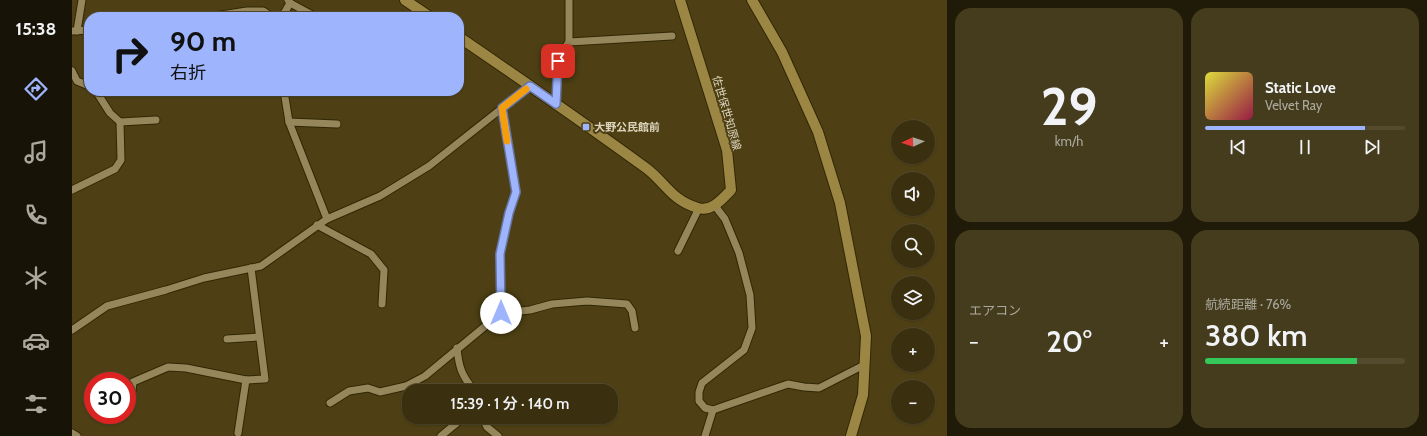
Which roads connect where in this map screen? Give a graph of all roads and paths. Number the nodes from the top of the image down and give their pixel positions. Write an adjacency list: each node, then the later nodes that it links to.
1 (82, 0): 14 (street)
2 (405, 0): 7 (main road)
3 (569, 0): 17 (street)
4 (680, 0): 30 (main road, 佐世保世知原線)
5 (752, 0): 43 (main road)
6 (289, 1): 10 (street); 11 (street)
7 (417, 4): 12 (main road)
8 (242, 12): 9 (street)
9 (264, 12)
10 (284, 12)
11 (308, 12)
12 (425, 12)
13 (84, 30): 14 (street)
14 (74, 31)
15 (672, 36): 17 (street)
16 (464, 40): 20 (main road)
17 (569, 42): 23 (street)
18 (72, 73): 19 (street)
19 (84, 84)
20 (530, 86): 23 (main road); 24 (street)
21 (99, 96): 26 (street)
22 (285, 96): 27 (street)
23 (556, 104): 31 (main road)
24 (502, 108): 32 (street); 37 (street)
25 (156, 120): 26 (street)
26 (120, 122): 29 (street)
27 (289, 122): 28 (street); 32 (street)
28 (337, 124)
29 (72, 190)
30 (715, 206): 31 (main road); 48 (street)
31 (700, 208): 34 (street)
32 (326, 219): 33 (street)
33 (317, 225): 35 (street); 36 (street)
34 (678, 251)
35 (251, 268): 39 (street); 40 (street)
36 (382, 304)
37 (501, 313): 38 (street); 42 (street)
38 (635, 328)
39 (72, 330)
40 (259, 337): 41 (street); 44 (street)
41 (227, 339)
42 (457, 348): 46 (street); 47 (street)
43 (864, 365): 48 (street); 57 (main road)
44 (246, 380): 45 (street); 51 (street)
45 (136, 381)
46 (469, 384)
47 (330, 403)
48 (712, 410): 56 (street)
49 (455, 424): 54 (street)
50 (486, 424): 55 (street)
51 (238, 432)
52 (72, 433): 53 (street)
53 (77, 436)
54 (440, 436)
55 (498, 436)
56 (706, 436)
57 (851, 436)

